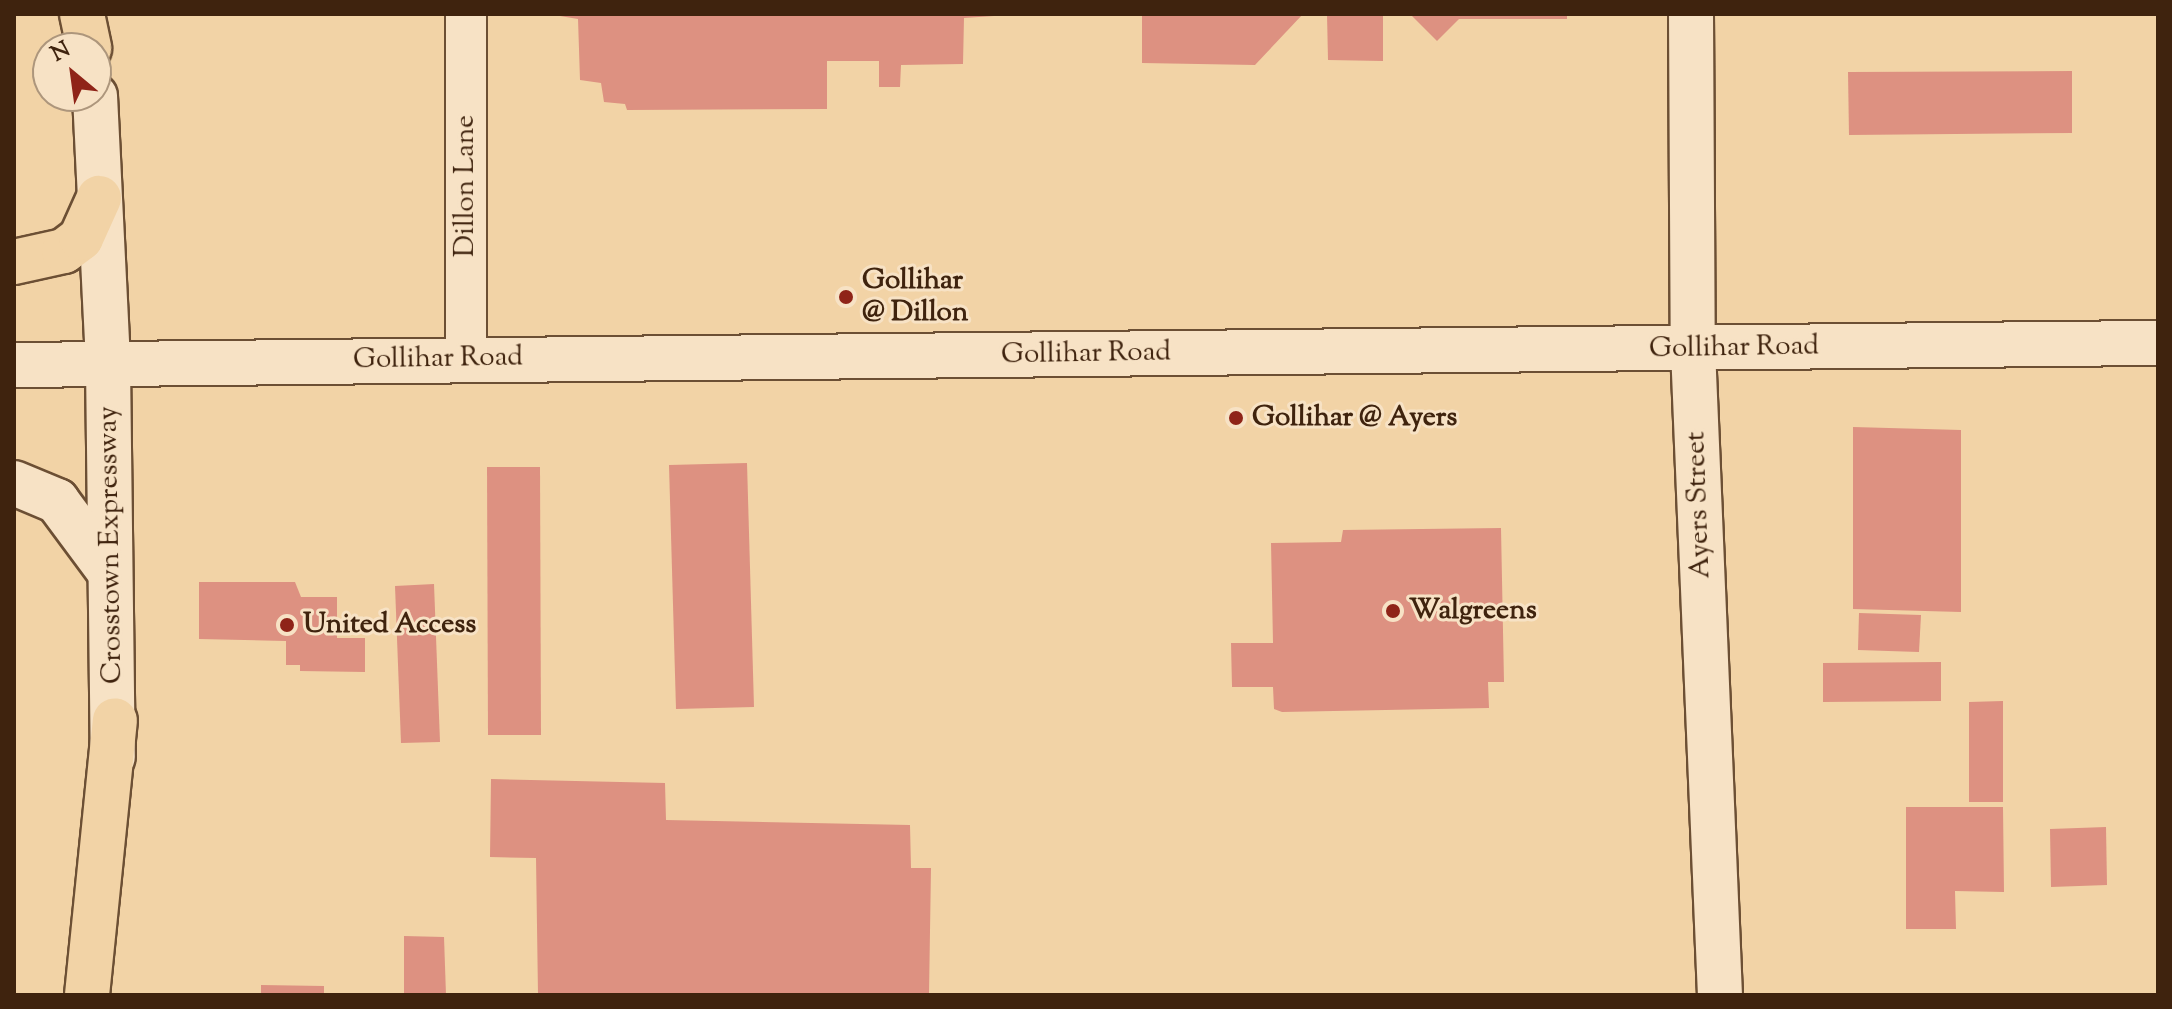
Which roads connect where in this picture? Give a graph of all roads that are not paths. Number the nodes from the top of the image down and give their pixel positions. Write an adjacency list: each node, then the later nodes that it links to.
1 (466, 14): 8 (street, Dillon Lane)
2 (1691, 14): 7 (main road, Ayers Street)
3 (96, 112): 4 (main road, Crosstown Expressway)
4 (99, 198): 5 (highway); 10 (main road, Crosstown Expressway)
5 (14, 262)
6 (2158, 343): 7 (main road, Gollihar Road)
7 (1693, 349): 8 (main road, Gollihar Road); 16 (main road, Ayers Street)
8 (466, 359): 10 (main road, Gollihar Road)
9 (14, 365): 10 (main road, Gollihar Road)
10 (108, 365): 12 (main road, Crosstown Expressway)
11 (14, 483): 12 (main road)
12 (109, 571): 13 (main road, Crosstown Expressway)
13 (115, 720): 14 (highway); 15 (main road, Crosstown Expressway)
14 (87, 995)
15 (103, 995)
16 (1720, 995)

